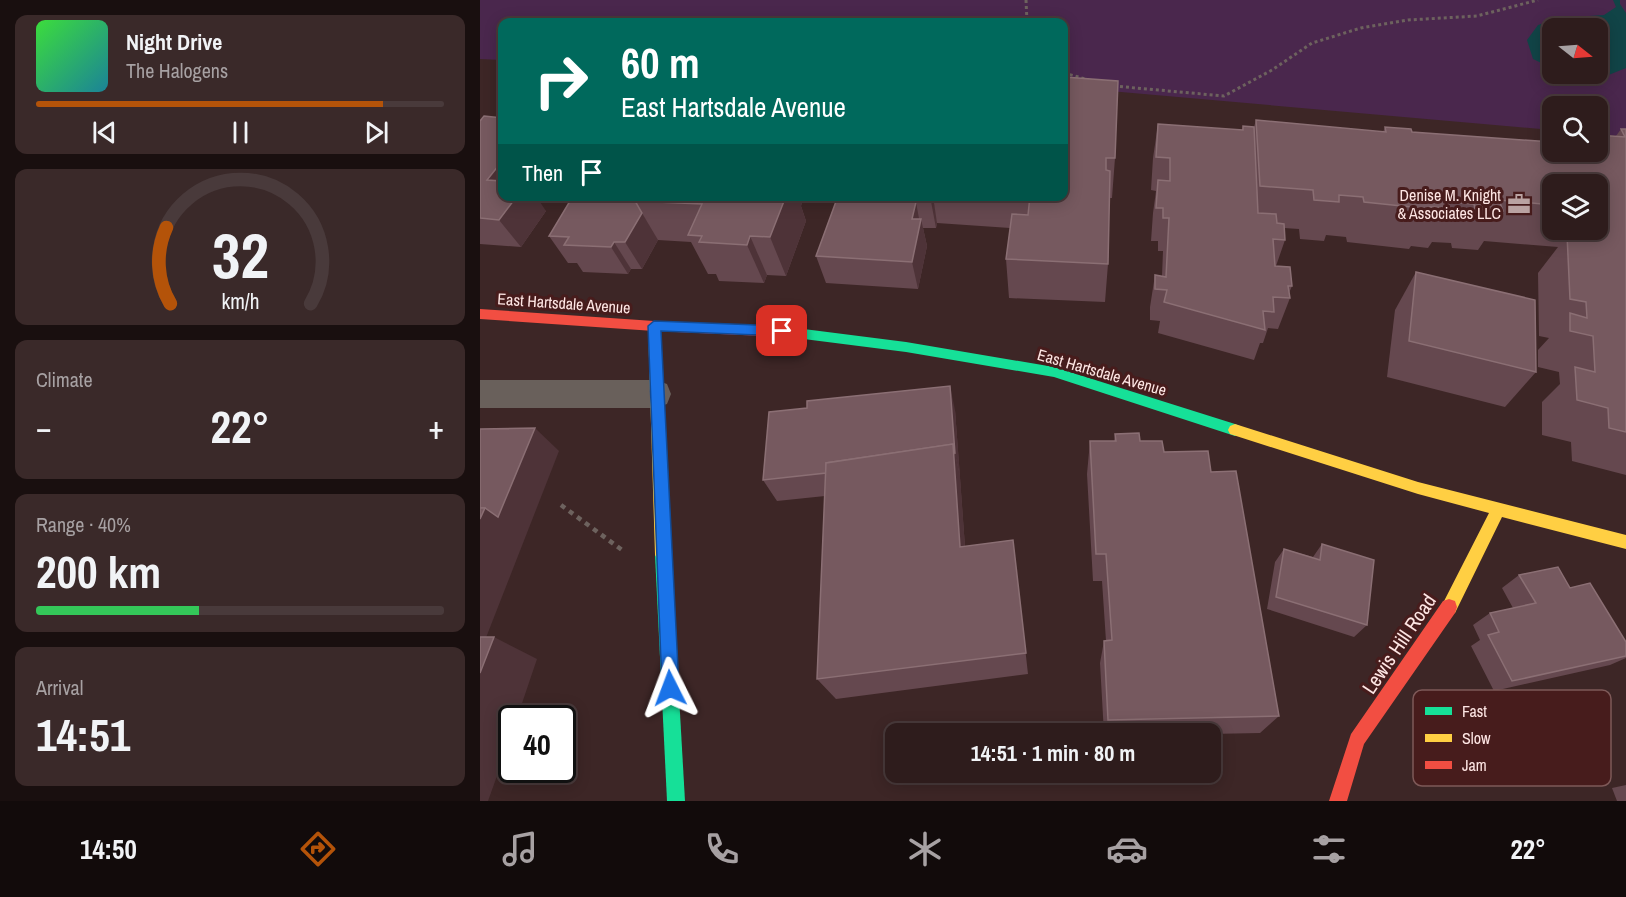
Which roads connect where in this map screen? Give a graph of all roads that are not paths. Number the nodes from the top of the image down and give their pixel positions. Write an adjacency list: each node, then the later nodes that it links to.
1 (480, 314): 2 (main road, East Hartsdale Avenue)
2 (654, 326): 3 (main road); 5 (main road, East Hartsdale Avenue)
3 (655, 393): 4 (street); 7 (main road)
4 (480, 394)
5 (1498, 510): 6 (main road, East Hartsdale Avenue); 8 (main road, Lewis Hill Road)
6 (1624, 547)
7 (676, 801)
8 (1338, 801)

